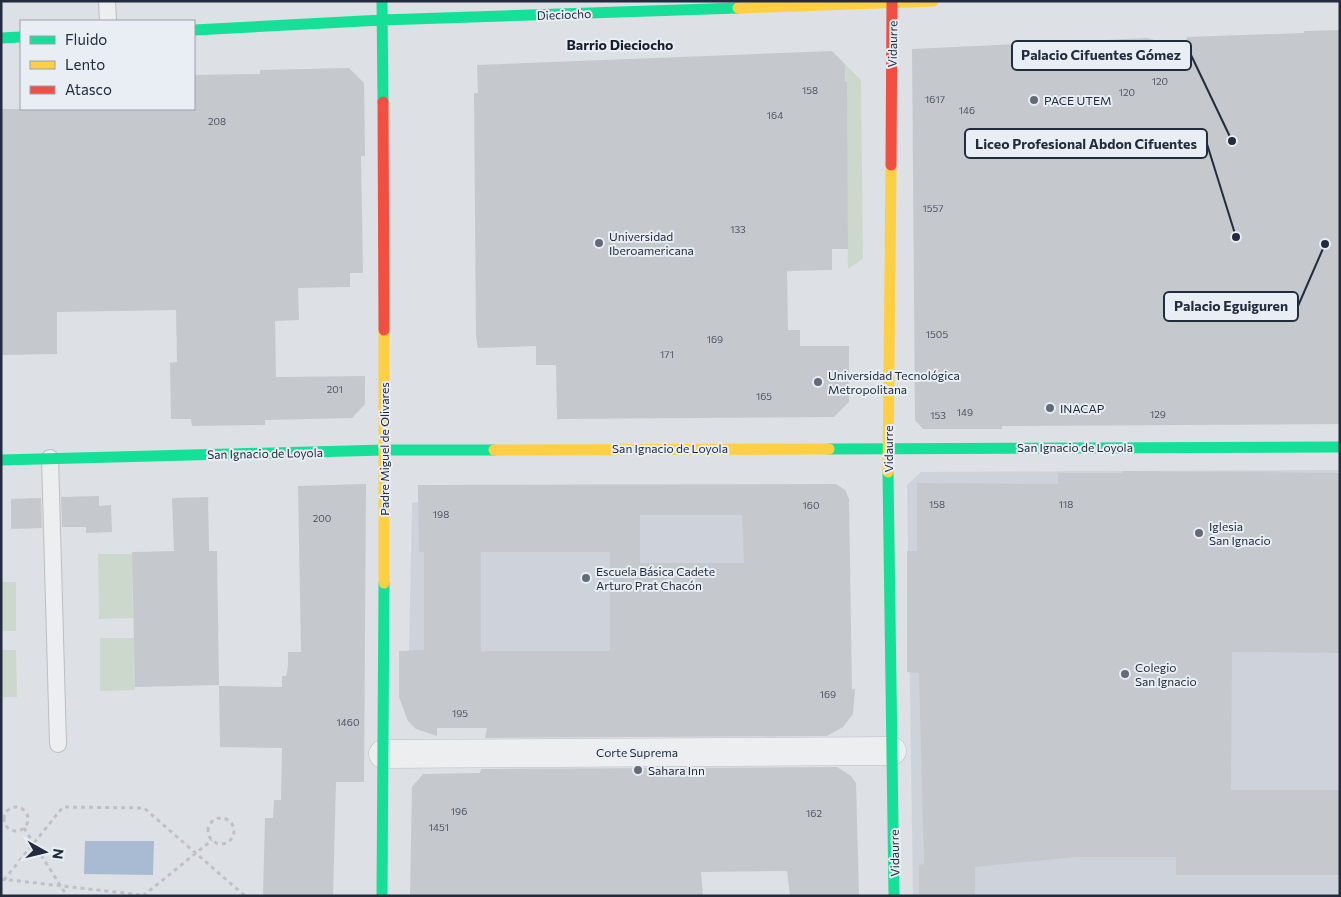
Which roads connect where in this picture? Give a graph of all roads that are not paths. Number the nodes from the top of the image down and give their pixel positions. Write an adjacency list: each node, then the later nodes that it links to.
1 (107, 1): 5 (lane)
2 (382, 1): 6 (street, Padre Miguel de Olivares)
3 (933, 1): 4 (street, Dieciocho)
4 (892, 2): 6 (street, Dieciocho); 10 (street, Vidaurre)
5 (108, 20)
6 (382, 20): 7 (street, Dieciocho); 12 (street, Padre Miguel de Olivares)
7 (195, 30)
8 (20, 37): 9 (street)
9 (1, 38)
10 (888, 447): 11 (street, San Ignacio de Loyola); 12 (street, San Ignacio de Loyola); 16 (street, Vidaurre)
11 (1340, 447)
12 (385, 450): 13 (street, San Ignacio de Loyola); 17 (street, Padre Miguel de Olivares)
13 (50, 458): 14 (street, San Ignacio de Loyola); 15 (lane)
14 (1, 460)
15 (58, 744)
16 (892, 750): 17 (street, Corte Suprema); 19 (street, Vidaurre)
17 (383, 754): 18 (street, Padre Miguel de Olivares)
18 (382, 896)
19 (894, 896)

